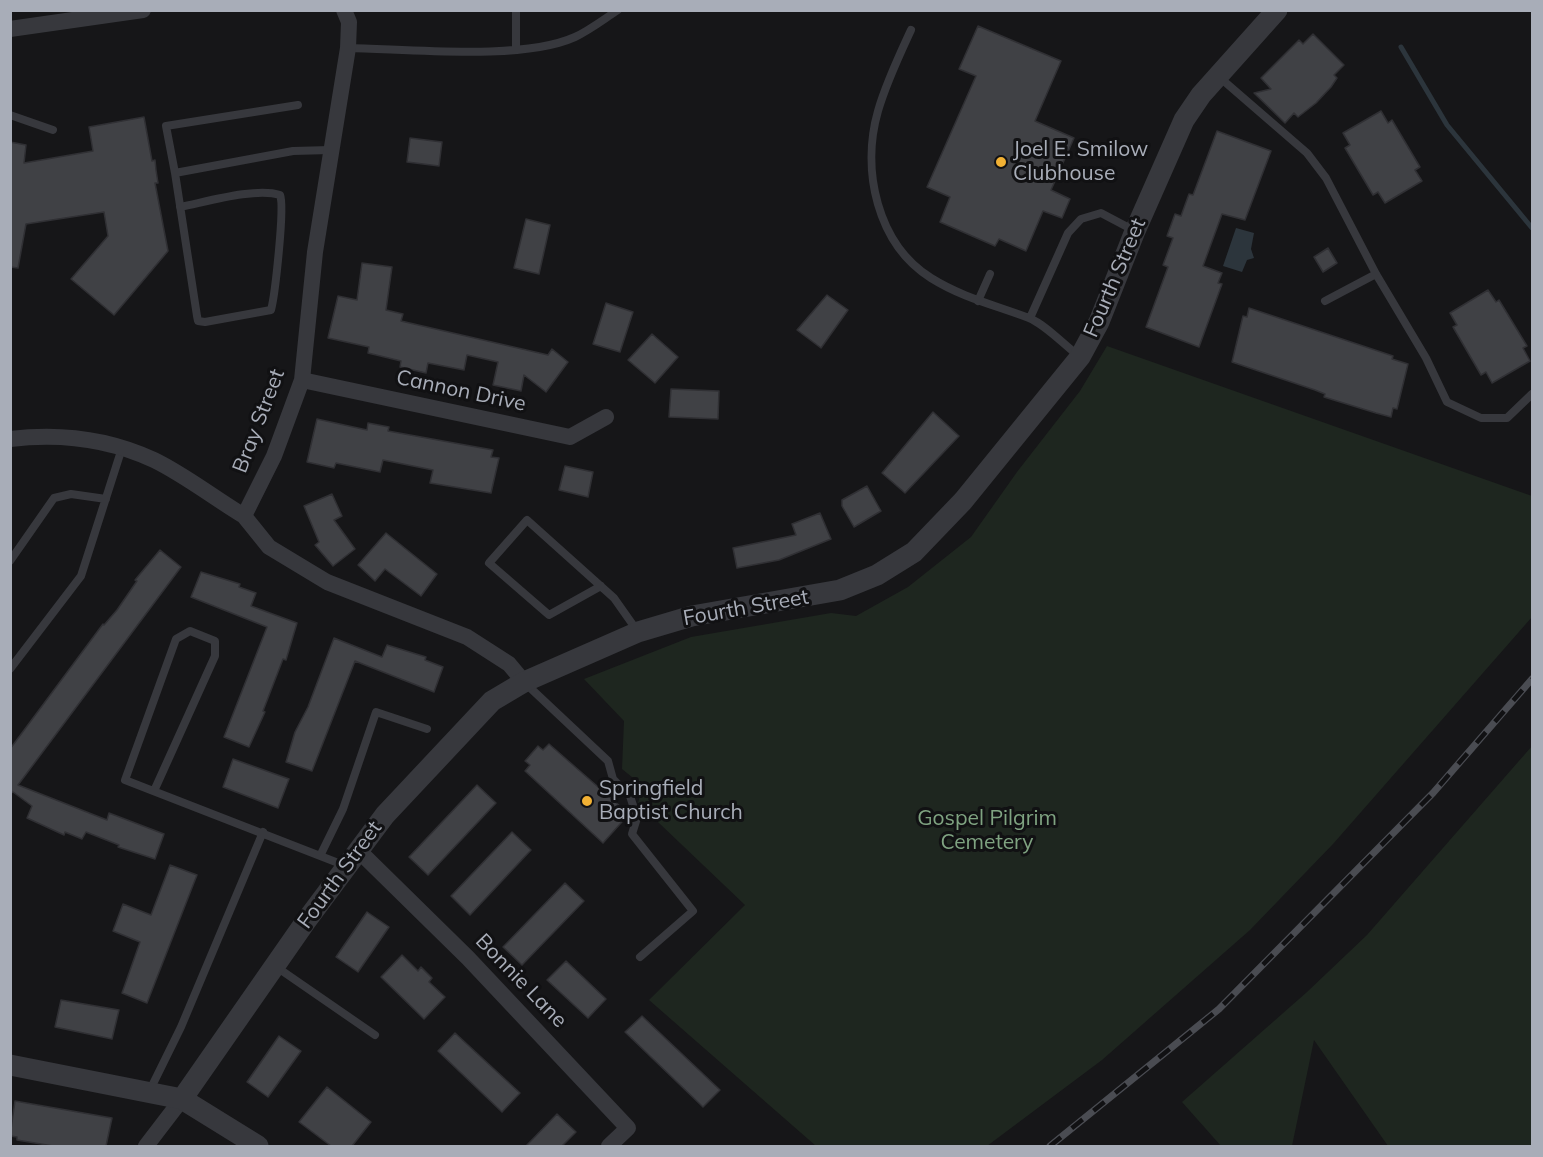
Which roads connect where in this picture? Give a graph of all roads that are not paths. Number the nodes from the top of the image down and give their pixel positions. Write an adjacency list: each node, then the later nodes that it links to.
1 (142, 10): 6 (street)
2 (344, 10): 8 (street, Bray Street)
3 (516, 10): 9 (lane)
4 (618, 10): 9 (lane)
5 (1277, 10): 10 (street, Fourth Street)
6 (10, 29)
7 (910, 30): 20 (lane)
8 (348, 48): 9 (lane); 14 (street, Bray Street)
9 (516, 48)
10 (1218, 76): 17 (street, Fourth Street); 19 (lane)
11 (298, 105): 15 (lane)
12 (10, 115): 13 (lane)
13 (53, 130)
14 (330, 150): 15 (lane); 24 (street, Bray Street)
15 (175, 173): 16 (lane)
16 (180, 207): 16 (lane)
17 (1135, 231): 22 (lane); 23 (street, Fourth Street)
18 (990, 274): 20 (lane)
19 (1376, 274): 21 (lane); 25 (lane)
20 (978, 301): 22 (lane)
21 (1325, 301)
22 (1030, 318): 23 (lane)
23 (1080, 357): 33 (street, Fourth Street)
24 (302, 380): 26 (street, Cannon Drive); 30 (street, Bray Street)
25 (1533, 394)
26 (606, 417)
27 (10, 439): 28 (street)
28 (122, 448): 29 (lane); 30 (street)
29 (106, 499): 31 (lane); 34 (lane)
30 (243, 516): 35 (street)
31 (10, 561)
32 (601, 586): 32 (lane); 33 (lane)
33 (638, 632): 35 (street, Fourth Street)
34 (10, 669)
35 (524, 682): 40 (street, Fourth Street); 41 (lane)
36 (426, 729): 39 (lane)
37 (154, 791): 37 (lane); 38 (lane)
38 (263, 832): 39 (lane); 45 (lane)
39 (321, 854): 40 (lane)
40 (353, 858): 42 (street, Fourth Street); 49 (street, Bonnie Lane)
41 (640, 957)
42 (275, 966): 43 (lane); 46 (street, Fourth Street)
43 (375, 1035)
44 (10, 1065): 45 (street)
45 (149, 1092): 46 (street)
46 (182, 1099): 47 (street, Fourth Street); 48 (street)
47 (146, 1146)
48 (258, 1146)
49 (609, 1146)

